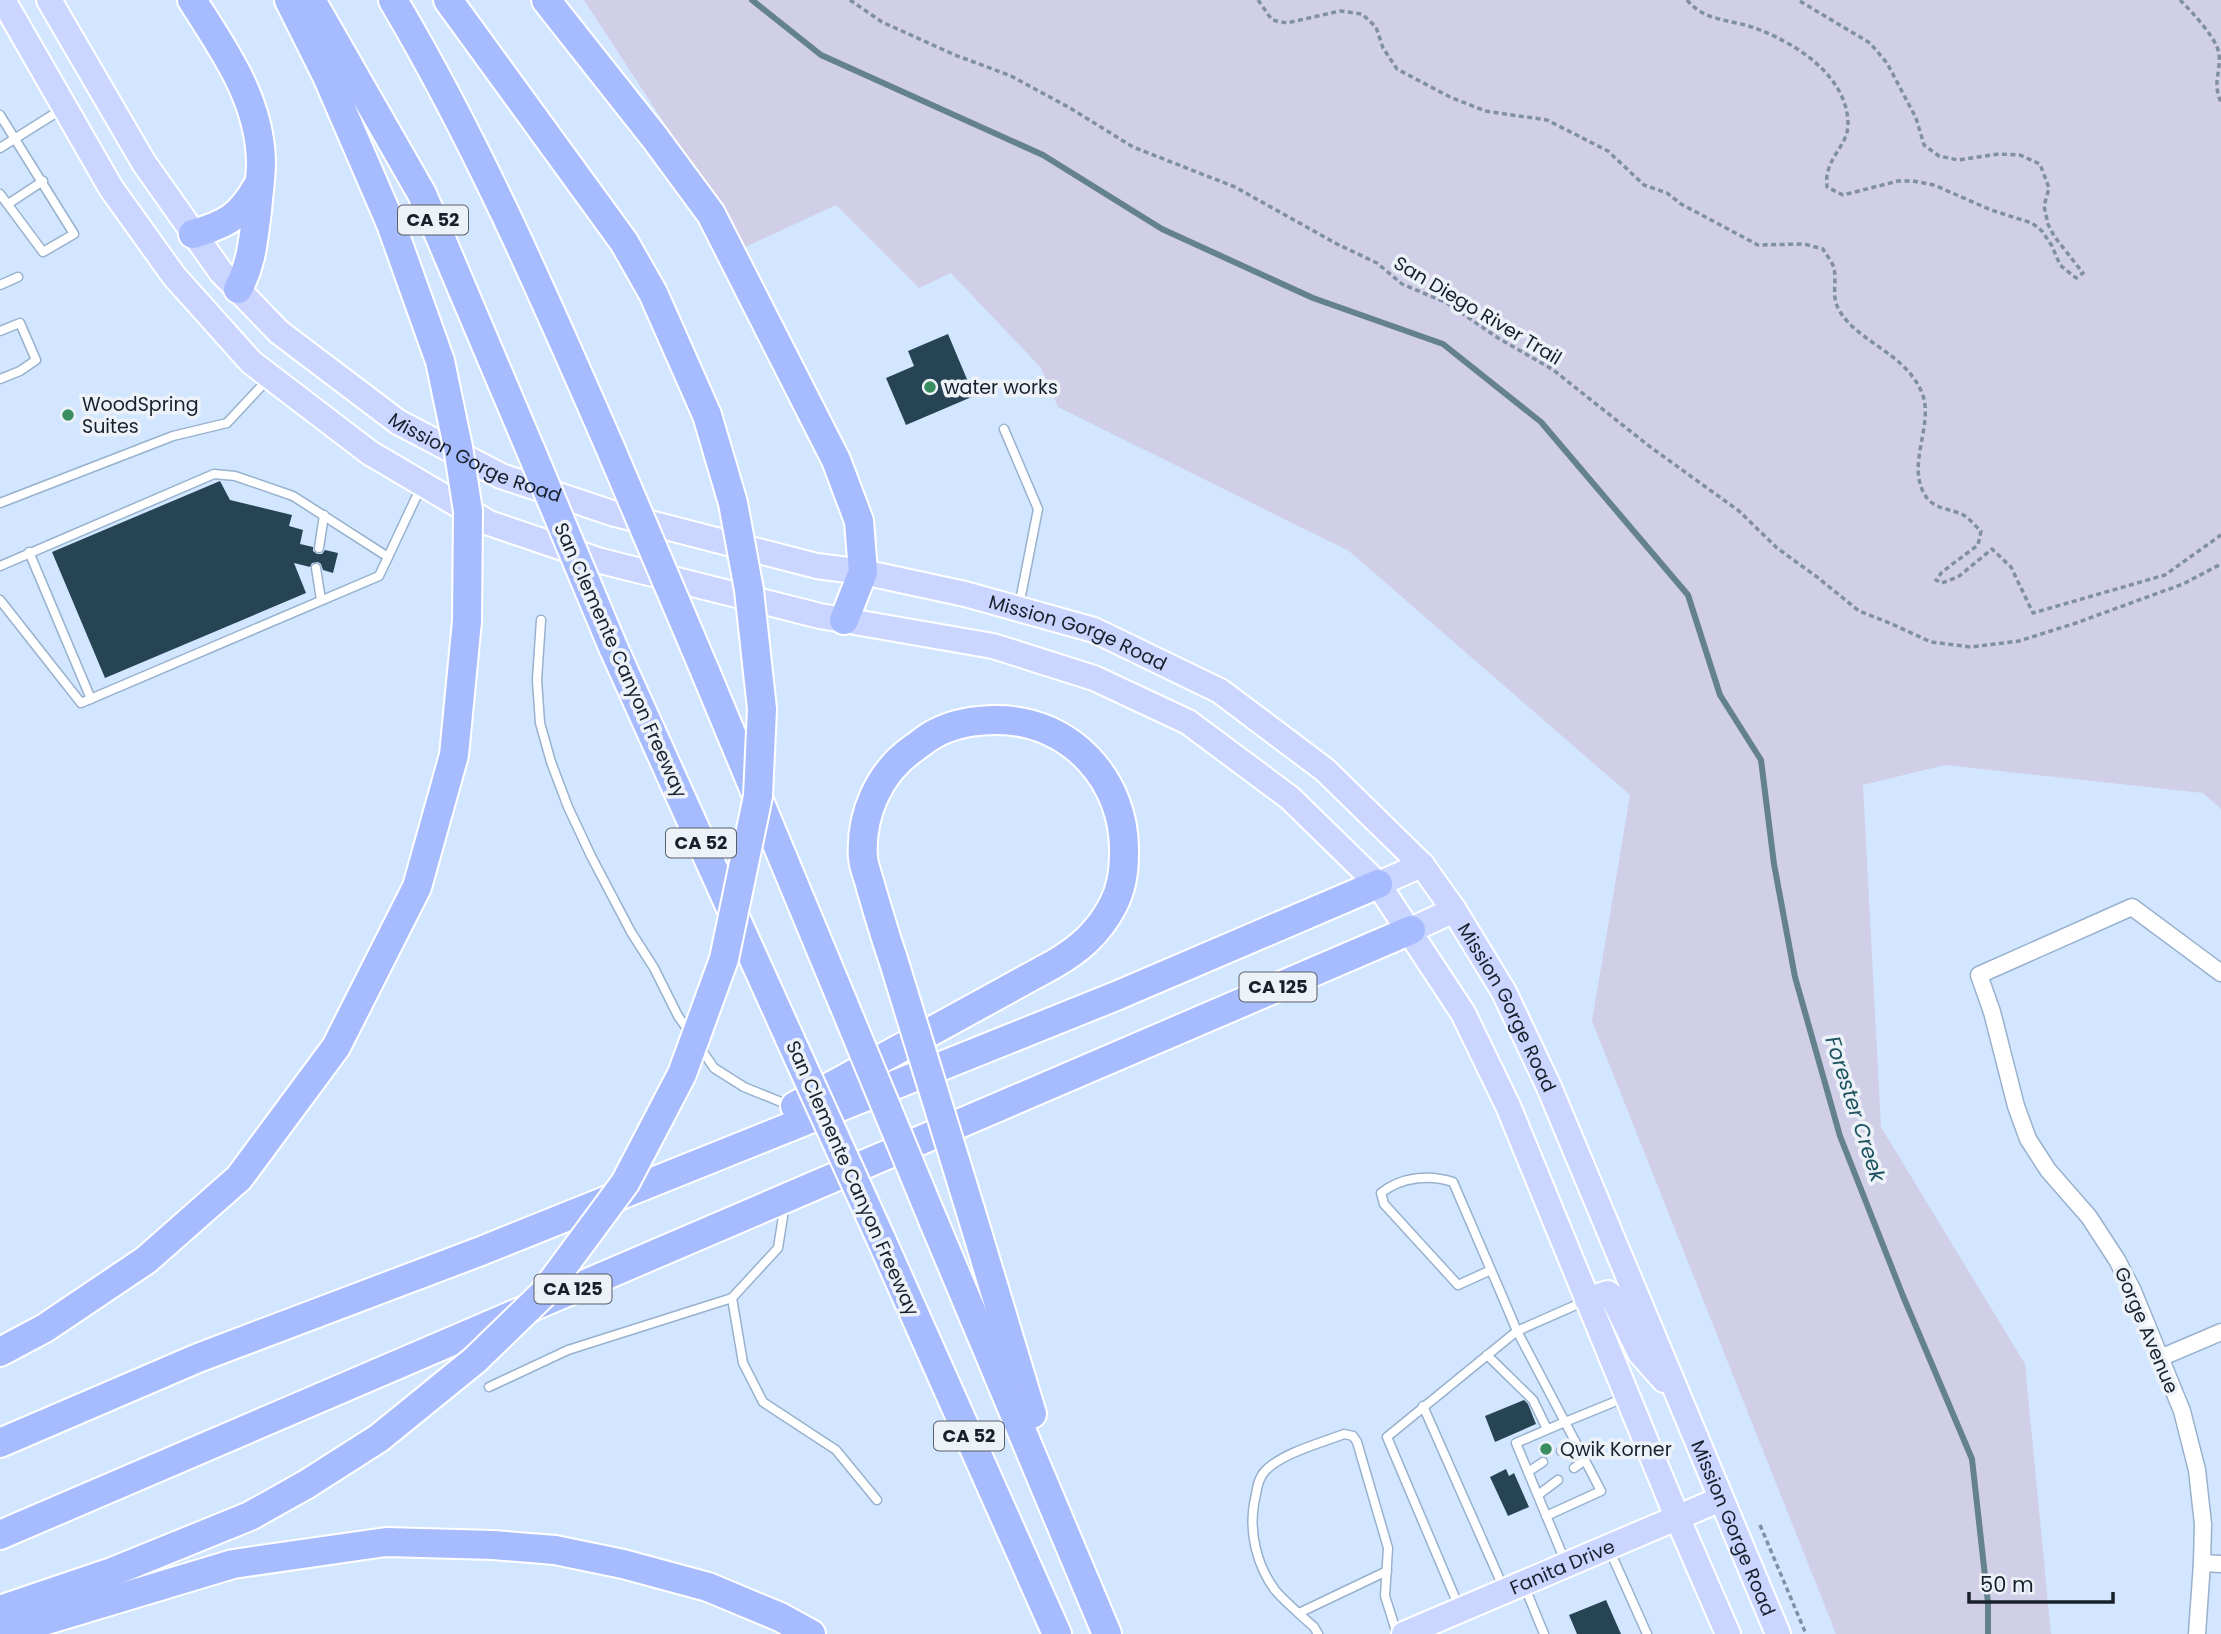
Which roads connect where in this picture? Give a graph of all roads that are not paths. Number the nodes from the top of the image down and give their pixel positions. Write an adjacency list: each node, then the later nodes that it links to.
1 (3, 0): 9 (main road, Mission Gorge Road)
2 (49, 0): 17 (main road, Mission Gorge Road)
3 (192, 0): 14 (highway)
4 (289, 0): 54 (highway, bridge)
5 (312, 0): 89 (highway, San Clemente Canyon Freeway / CA 52, bridge)
6 (393, 0): 78 (highway, CA 52, bridge)
7 (447, 0): 85 (highway, bridge)
8 (546, 0): 34 (highway)
9 (65, 108): 11 (lane); 21 (main road, Mission Gorge Road)
10 (0, 115): 11 (lane)
11 (15, 138): 12 (lane); 13 (lane)
12 (0, 148)
13 (43, 181): 16 (lane); 16 (lane)
14 (260, 183): 17 (highway); 20 (highway)
15 (0, 194): 16 (lane)
16 (8, 204)
17 (193, 234): 20 (main road, Mission Gorge Road)
18 (18, 277): 19 (lane)
19 (0, 285)
20 (238, 289): 21 (main road); 34 (main road, Mission Gorge Road)
21 (216, 324): 23 (main road, Mission Gorge Road)
22 (0, 331): 24 (lane)
23 (270, 377): 26 (main road, Mission Gorge Road); 27 (lane)
24 (0, 379)
25 (1004, 429): 37 (lane)
26 (422, 484): 31 (lane); 39 (main road, Mission Gorge Road)
27 (0, 503)
28 (324, 515): 29 (lane); 30 (lane); 31 (lane)
29 (318, 548)
30 (29, 552): 32 (lane); 40 (lane)
31 (388, 556): 36 (lane)
32 (0, 566)
33 (316, 568): 36 (lane)
34 (863, 572): 37 (main road, Mission Gorge Road); 39 (highway)
35 (0, 600): 40 (lane)
36 (321, 600): 40 (lane)
37 (1018, 609): 41 (main road, Mission Gorge Road)
38 (541, 620): 46 (lane)
39 (844, 620): 42 (main road, Mission Gorge Road)
40 (91, 699)
41 (1422, 865): 42 (main road, CA 125); 43 (main road, Mission Gorge Road)
42 (1378, 884): 44 (main road, Mission Gorge Road); 47 (highway, CA 125)
43 (1454, 911): 44 (main road, CA 125); 58 (main road, Mission Gorge Road)
44 (1411, 930): 48 (highway, CA 125); 51 (main road, Mission Gorge Road)
45 (2221, 973): 56 (street, Gorge Avenue)
46 (794, 1107): 47 (highway); 78 (highway, bridge)
47 (673, 1174): 64 (highway, CA 125)
48 (786, 1198): 50 (lane); 76 (highway, CA 125)
49 (1492, 1270): 49 (lane); 52 (lane)
50 (732, 1298): 57 (lane); 73 (lane)
51 (1587, 1300): 52 (lane); 58 (main road); 59 (main road, Mission Gorge Road)
52 (1517, 1331): 55 (lane); 61 (lane)
53 (2221, 1332): 56 (street)
54 (0, 1352)
55 (1487, 1355): 60 (lane); 62 (lane)
56 (2160, 1358): 79 (street, Gorge Avenue)
57 (489, 1387)
58 (1678, 1396): 72 (main road, Mission Gorge Road)
59 (1627, 1397): 61 (lane); 75 (main road, Mission Gorge Road)
60 (1423, 1406): 83 (lane); 84 (lane)
61 (1565, 1422): 62 (lane); 63 (lane)
62 (1547, 1429): 69 (lane)
63 (1575, 1441): 65 (lane); 66 (lane)
64 (0, 1443)
65 (1561, 1451)
66 (1585, 1460): 68 (lane); 74 (lane)
67 (1543, 1462): 69 (lane)
68 (1574, 1468)
69 (1528, 1472): 71 (lane)
70 (1558, 1480): 71 (lane)
71 (1538, 1496): 74 (lane)
72 (1721, 1499): 75 (main road, Fanita Drive); 97 (main road, Mission Gorge Road)
73 (877, 1500)
74 (1546, 1516): 80 (lane)
75 (1677, 1517): 77 (main road, Fanita Drive); 96 (main road, Mission Gorge Road)
76 (0, 1535)
77 (1607, 1546): 80 (main road, Fanita Drive); 95 (lane)
78 (1077, 1561): 90 (highway, CA 52)
79 (2202, 1563): 81 (street); 98 (street, Gorge Avenue)
80 (1566, 1564): 83 (main road, Fanita Drive)
81 (2221, 1564)
82 (1387, 1571): 86 (lane); 86 (lane); 92 (lane)
83 (1513, 1586): 84 (main road, Fanita Drive); 94 (lane)
84 (1460, 1609): 93 (main road, Fanita Drive)
85 (0, 1610)
86 (1299, 1613): 91 (lane)
87 (0, 1634): 88 (highway)
88 (811, 1634)
89 (1057, 1634)
90 (1107, 1634)
91 (1318, 1634)
92 (1397, 1634)
93 (1405, 1634)
94 (1544, 1634)
95 (1647, 1634)
96 (1728, 1634)
97 (1778, 1634)
98 (2197, 1634)

